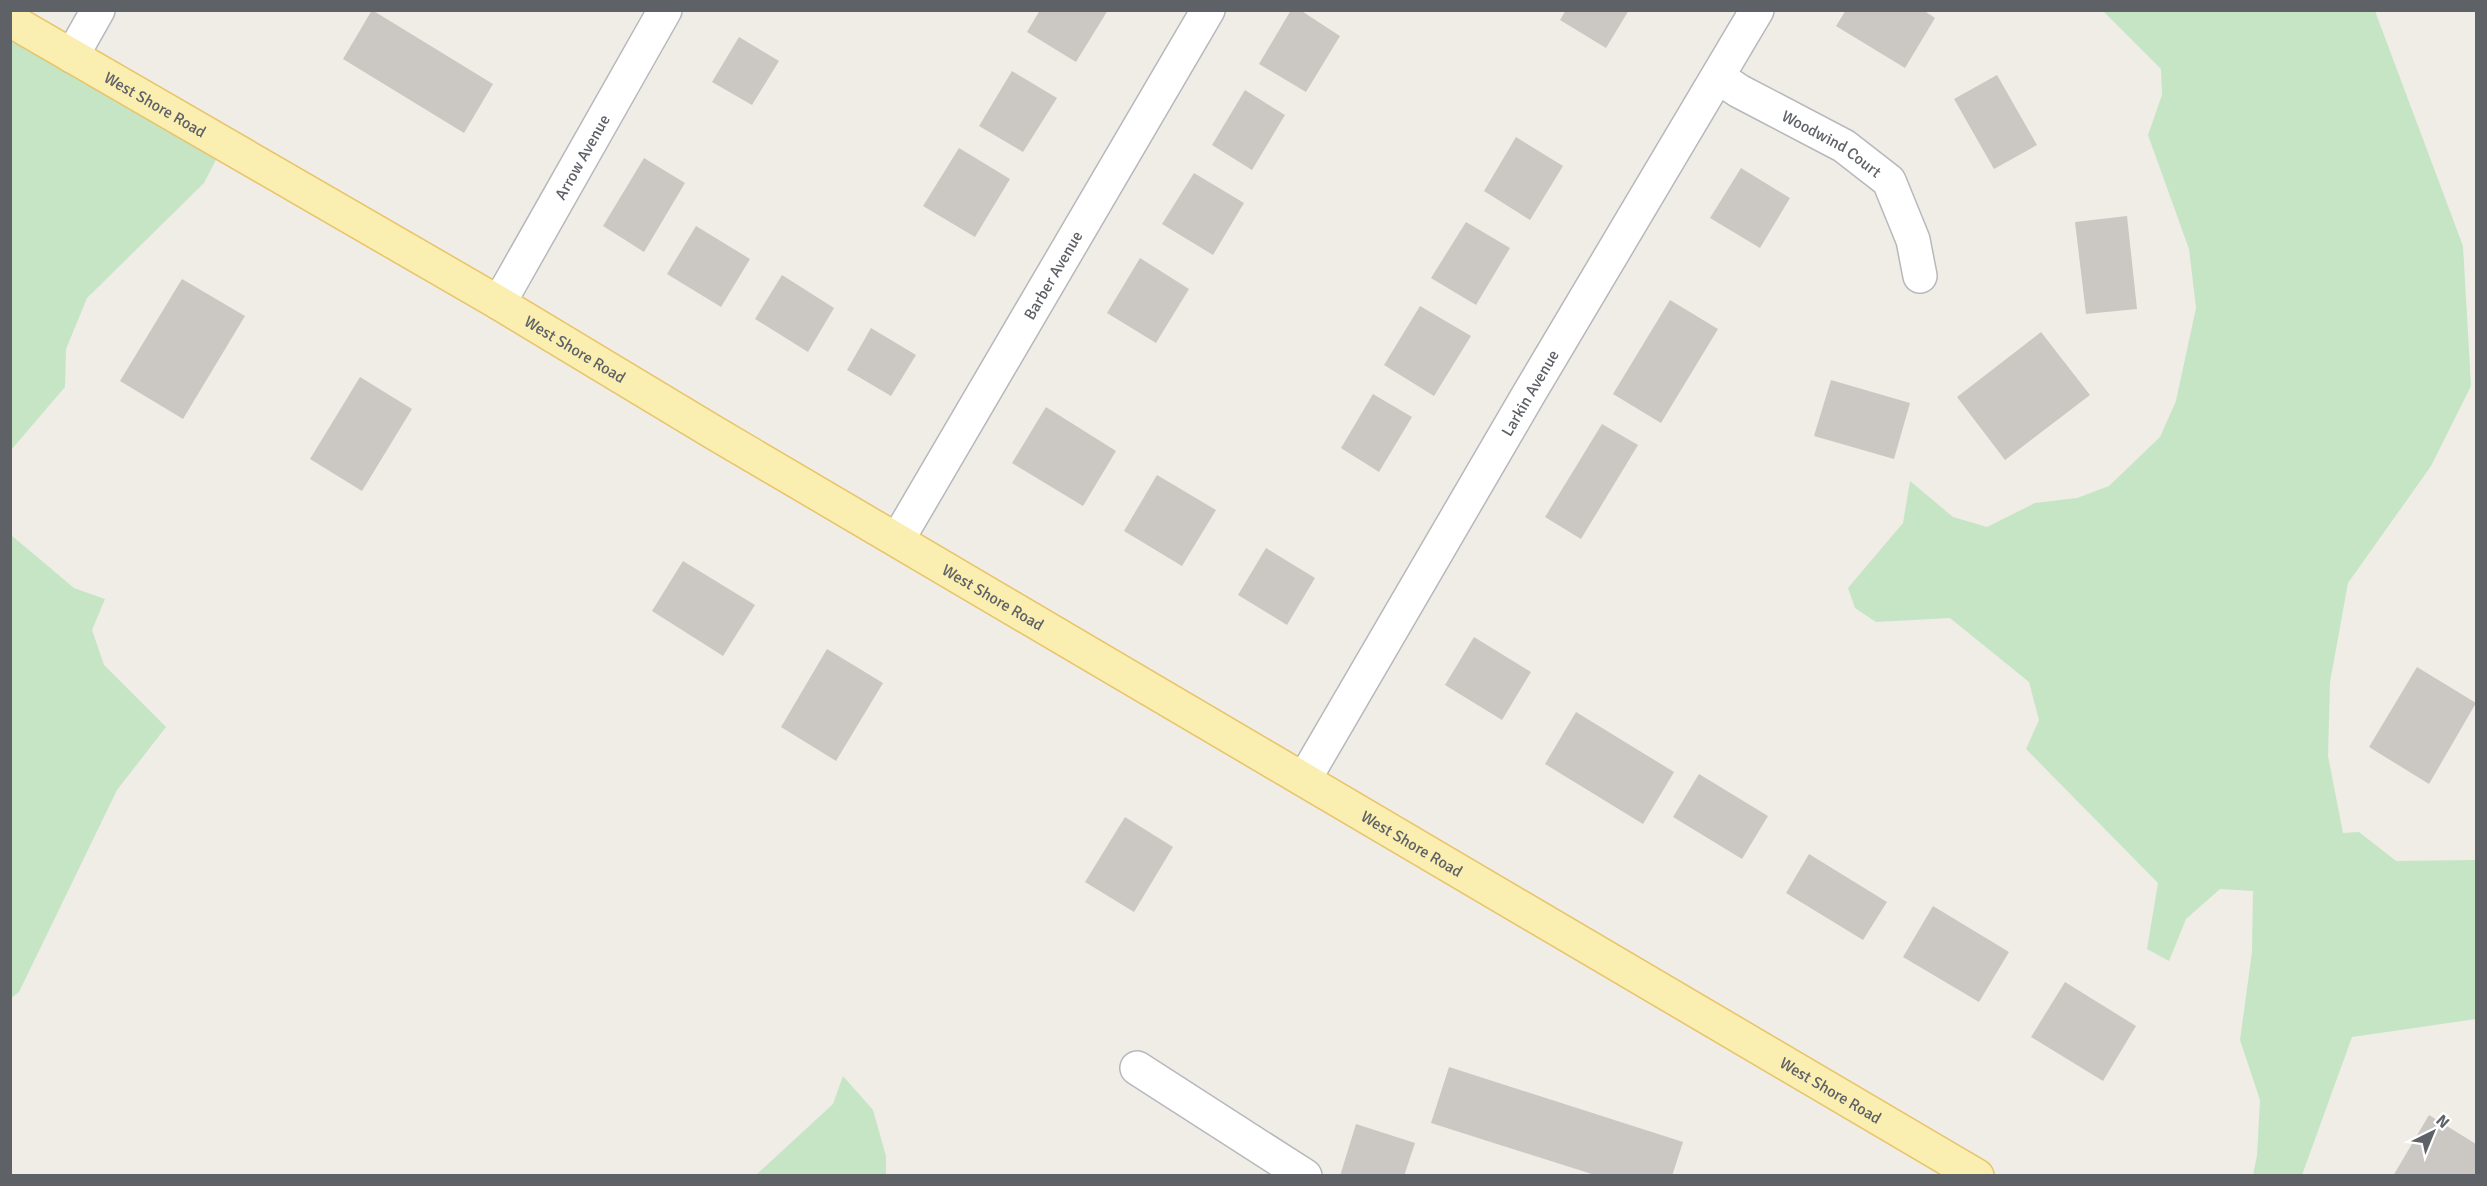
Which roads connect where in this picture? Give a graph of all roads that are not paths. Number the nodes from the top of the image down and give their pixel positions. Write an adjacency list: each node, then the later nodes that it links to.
1 (98, 10): 6 (street)
2 (665, 10): 9 (street, Arrow Avenue)
3 (1208, 10): 10 (street, Barber Avenue)
4 (1757, 10): 7 (street, Larkin Avenue)
5 (10, 20): 6 (main road, West Shore Road)
6 (72, 56): 9 (main road, West Shore Road)
7 (1718, 77): 8 (street, Woodwind Court); 11 (street, Larkin Avenue)
8 (1920, 276)
9 (499, 303): 10 (main road, West Shore Road)
10 (898, 539): 11 (main road, West Shore Road)
11 (1305, 778): 14 (main road, West Shore Road)
12 (1137, 1068): 13 (street)
13 (1305, 1176)
14 (1977, 1176)

